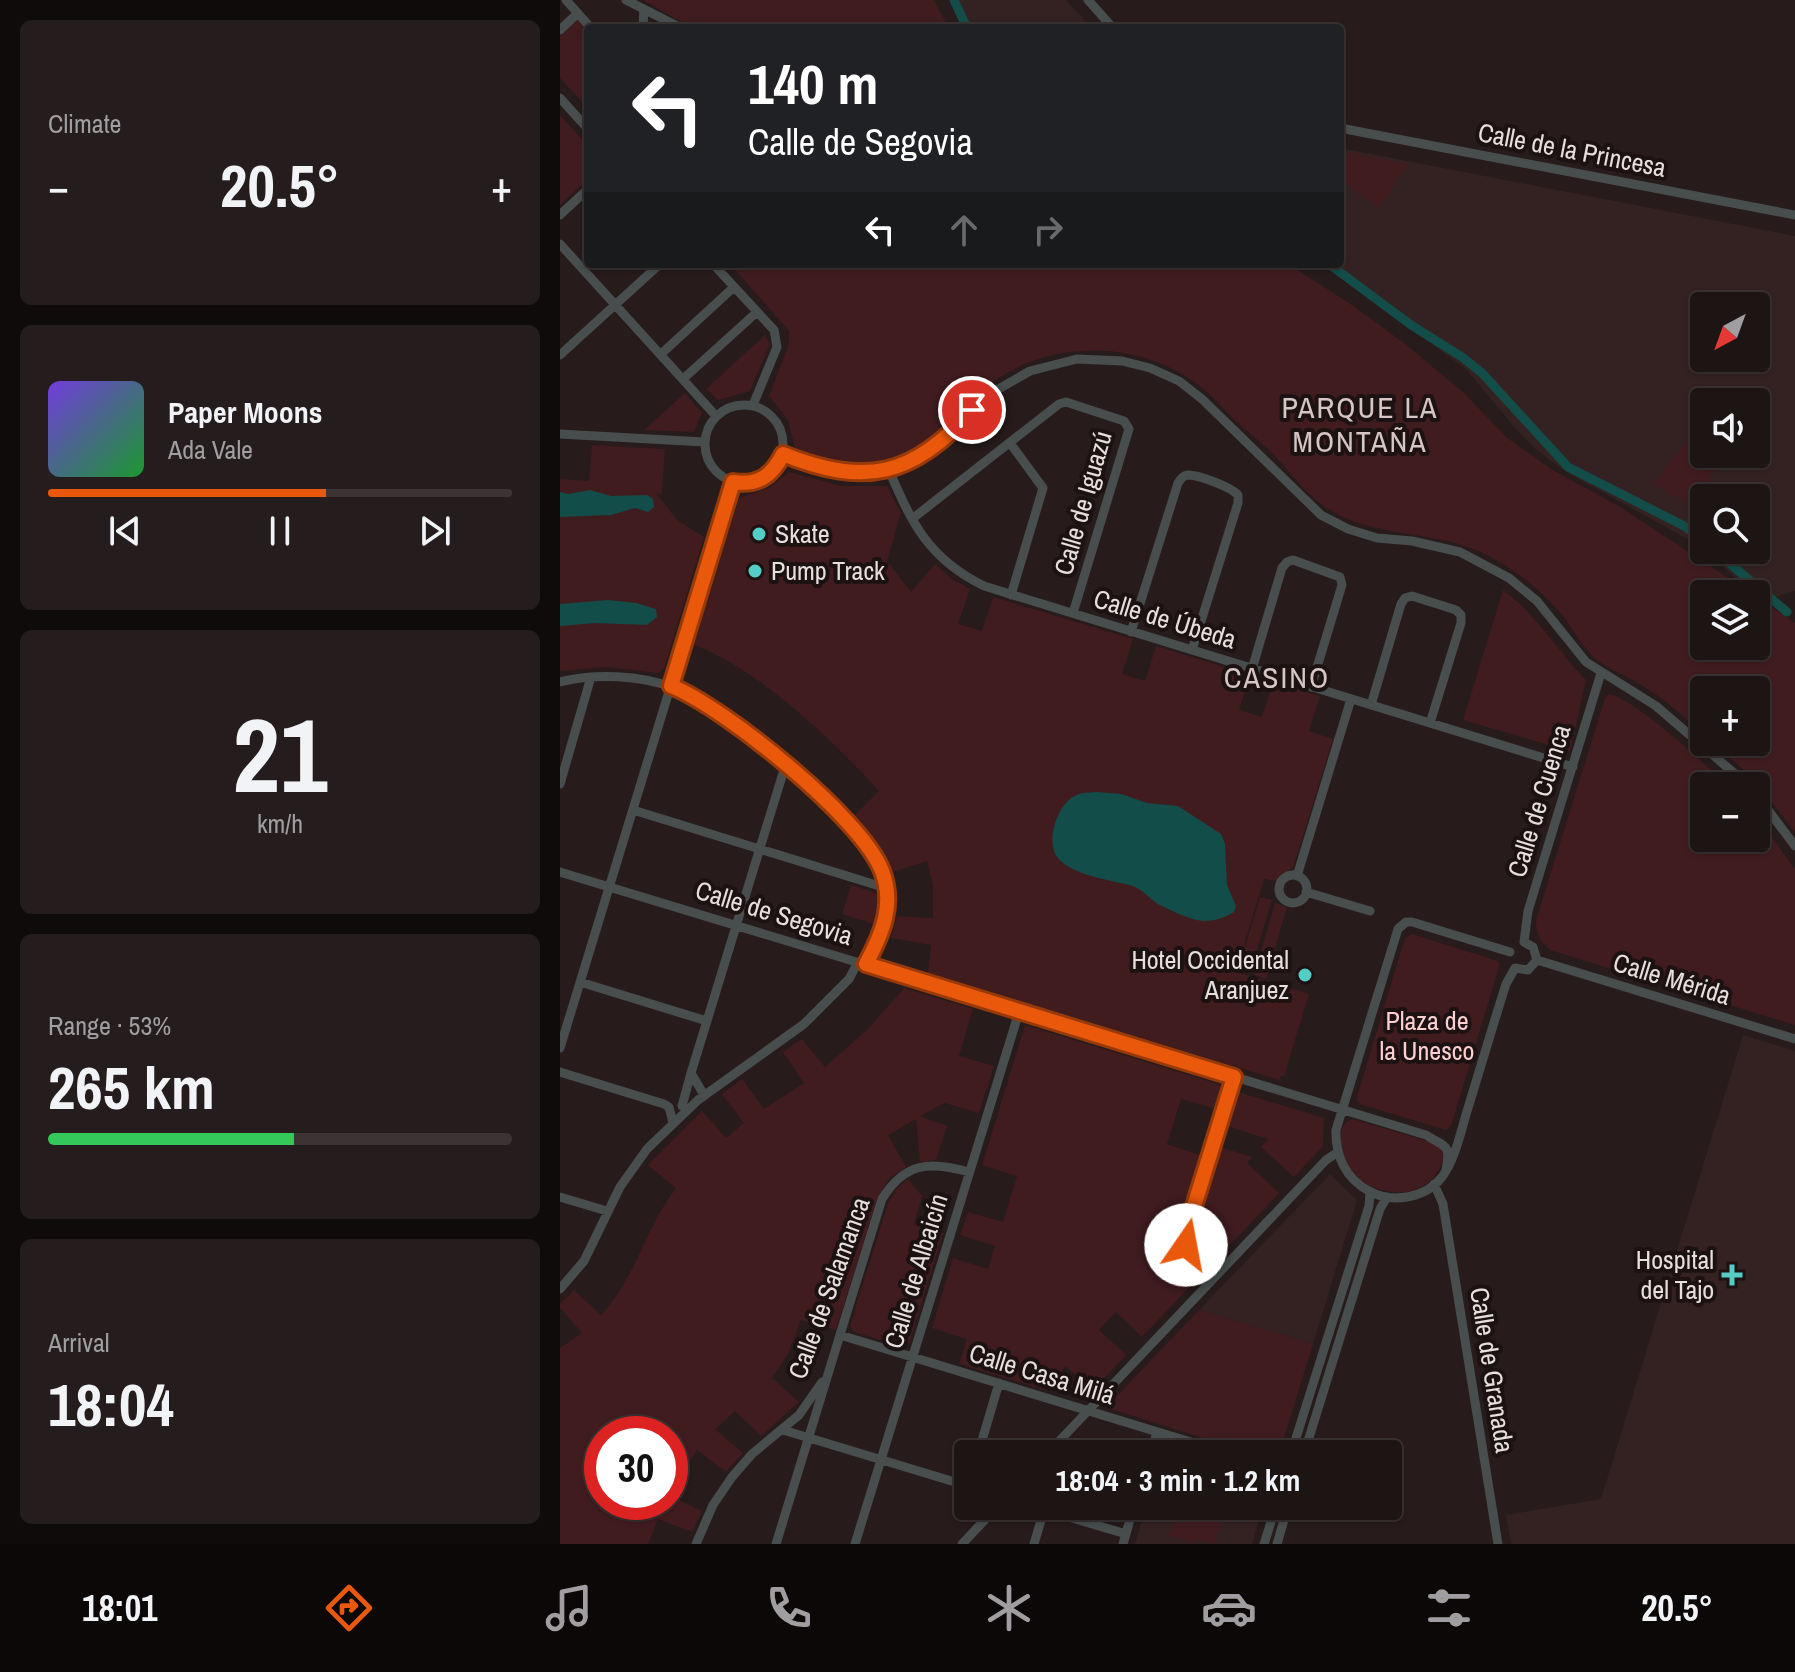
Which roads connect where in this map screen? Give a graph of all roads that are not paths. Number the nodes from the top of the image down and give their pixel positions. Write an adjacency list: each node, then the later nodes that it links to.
1 (566, 0): 5 (street)
2 (626, 0): 4 (street)
3 (1088, 0): 9 (street)
4 (644, 9): 7 (street); 8 (street)
5 (578, 13): 6 (street); 10 (street)
6 (588, 24)
7 (643, 24)
8 (673, 24)
9 (1109, 24)
10 (560, 30)
11 (560, 98): 12 (street)
12 (584, 125)
13 (1344, 129): 16 (street, Calle de la Princesa)
14 (584, 193): 15 (street)
15 (560, 215)
16 (1795, 215)
17 (560, 244): 21 (street)
18 (656, 268): 21 (street)
19 (717, 268): 20 (street)
20 (734, 287): 22 (street); 23 (street)
21 (615, 305): 23 (street); 24 (street)
22 (757, 312): 25 (street); 26 (street)
23 (661, 354): 25 (street)
24 (560, 355)
25 (683, 379): 27 (street)
26 (753, 405): 27 (street); 31 (street)
27 (716, 416): 29 (street)
28 (560, 434): 29 (street)
29 (704, 442): 33 (street)
30 (1010, 443): 34 (street, Calle de Iguazú); 35 (street); 36 (street, Calle de Iguazú)
31 (783, 454): 32 (street); 33 (street)
32 (889, 470): 34 (street, Calle de Úbeda); 40 (street)
33 (733, 482): 43 (street)
34 (912, 519): 35 (street, Calle de Úbeda)
35 (1011, 595): 36 (street, Calle de Úbeda)
36 (1073, 613): 37 (street, Calle de Úbeda)
37 (1131, 632): 38 (street, Calle de Úbeda); 38 (street)
38 (1192, 650): 39 (street, Calle de Úbeda)
39 (1252, 669): 44 (street, Calle de Úbeda); 44 (street)
40 (1601, 673): 49 (street, Calle de Cuenca); 50 (street)
41 (591, 677): 42 (street); 43 (street); 51 (street)
42 (560, 682)
43 (671, 686): 48 (street); 52 (street)
44 (1311, 687): 45 (street, Calle de Úbeda)
45 (1351, 699): 46 (street, Calle de Úbeda); 57 (street)
46 (1371, 705): 47 (street, Calle de Úbeda); 47 (street)
47 (1430, 723): 49 (street, Calle de Úbeda)
48 (789, 767): 55 (street); 59 (street)
49 (1573, 767): 63 (street, Calle de Cuenca)
50 (1733, 772)
51 (560, 784)
52 (633, 810): 55 (street); 58 (street)
53 (1770, 813): 54 (street)
54 (1795, 846)
55 (759, 849): 59 (street); 62 (street)
56 (560, 872): 58 (street, Calle de Segovia)
57 (1297, 876): 60 (street); 60 (street)
58 (609, 887): 62 (street, Calle de Segovia); 68 (street)
59 (886, 888): 66 (street)
60 (1306, 892): 61 (street)
61 (1370, 911)
62 (736, 925): 66 (street, Calle de Segovia); 70 (street)
63 (1524, 942): 64 (street); 65 (street)
64 (1510, 952): 67 (street); 79 (street)
65 (1537, 960): 67 (street); 71 (street, Calle Mérida)
66 (862, 963): 69 (street, Calle de Segovia); 76 (street)
67 (1515, 968): 81 (street)
68 (580, 982): 70 (street); 72 (street)
69 (1019, 1012): 75 (street, Calle de Segovia); 87 (street, Calle de Albaicín)
70 (707, 1021): 74 (street)
71 (1795, 1039)
72 (560, 1048)
73 (560, 1072): 77 (street)
74 (691, 1073): 76 (street); 78 (street)
75 (1234, 1077): 79 (street, Calle de Segovia); 93 (street)
76 (704, 1095): 78 (street)
77 (669, 1107): 78 (street); 82 (street)
78 (685, 1107): 82 (street)
79 (1342, 1110): 80 (street); 83 (street)
80 (1372, 1119): 83 (street); 84 (street)
81 (1465, 1119): 84 (street); 86 (street)
82 (673, 1123): 92 (street)
83 (1337, 1126): 85 (street)
84 (1429, 1136): 86 (street)
85 (1338, 1152): 89 (street); 93 (street)
86 (1446, 1170): 88 (street)
87 (969, 1172): 95 (street, Calle de Salamanca); 96 (street, Calle de Albaicín)
88 (1434, 1184): 91 (street); 123 (street, Calle de Granada)
89 (1370, 1192): 91 (street); 106 (street)
90 (560, 1197): 92 (street)
91 (1387, 1197): 107 (street)
92 (607, 1211): 94 (street)
93 (1215, 1276): 98 (street)
94 (560, 1289)
95 (840, 1335): 96 (street, Calle Casa Milá); 99 (street, Calle de Salamanca); 101 (street)
96 (913, 1357): 97 (street, Calle Casa Milá); 108 (street, Calle de Albaicín)
97 (999, 1383): 98 (street, Calle Casa Milá); 102 (street)
98 (1087, 1411): 100 (street, Calle Casa Milá); 103 (street)
99 (783, 1430): 101 (street); 116 (street, Calle de Salamanca)
100 (1157, 1432): 104 (street); 105 (street, Calle Casa Milá)
101 (809, 1437): 108 (street); 117 (street)
102 (982, 1440)
103 (1060, 1440)
104 (1154, 1440)
105 (1184, 1440)
106 (1295, 1440)
107 (1308, 1440)
108 (881, 1459): 109 (street); 118 (street, Calle de Albaicín)
109 (954, 1482)
110 (985, 1520): 119 (street)
111 (1041, 1520): 120 (street)
112 (1072, 1520): 115 (street)
113 (1272, 1520): 121 (street)
114 (1284, 1520): 122 (street)
115 (1124, 1539)
116 (696, 1544)
117 (776, 1544)
118 (855, 1544)
119 (962, 1544)
120 (1034, 1544)
121 (1264, 1544)
122 (1277, 1544)
123 (1498, 1544)

